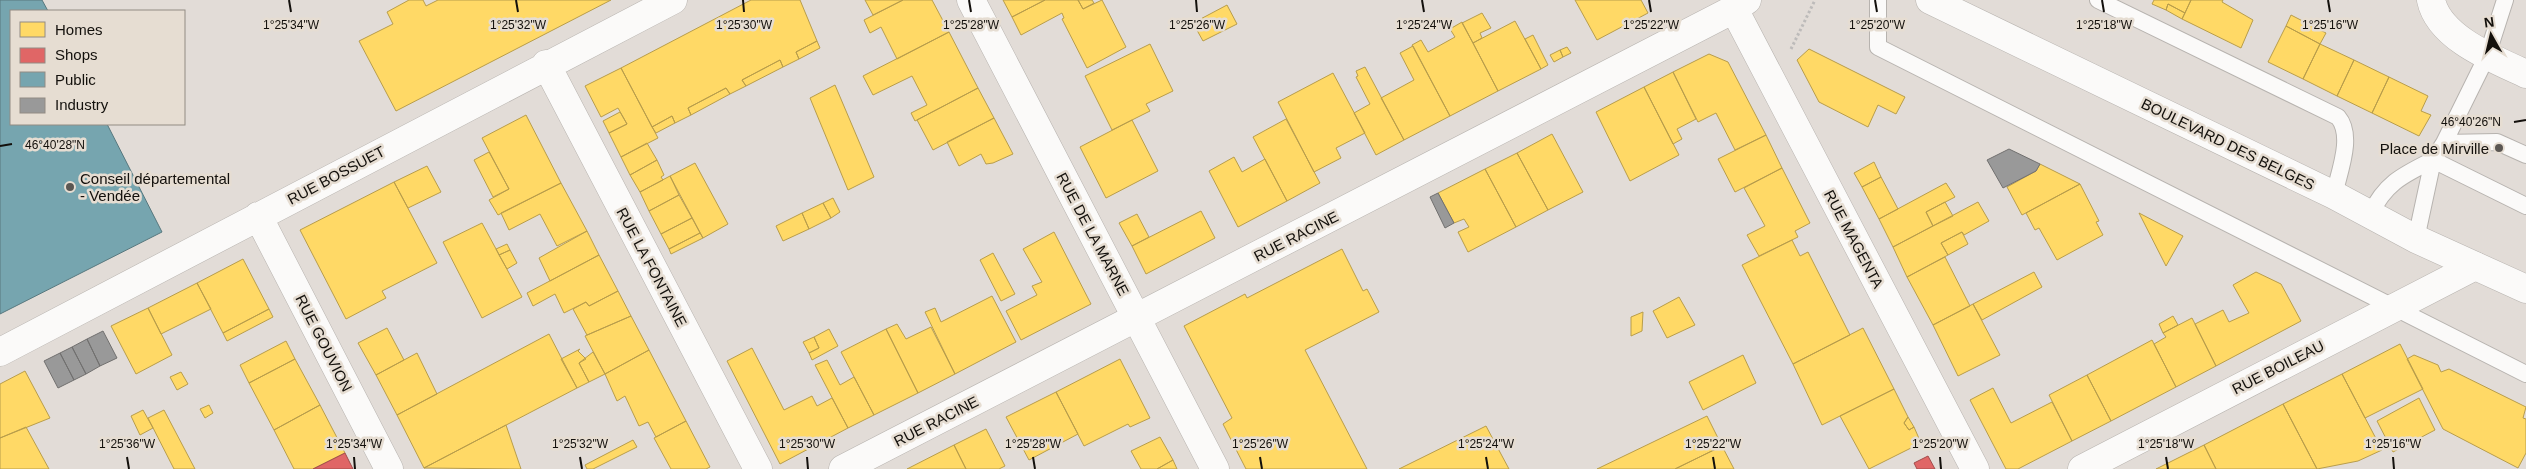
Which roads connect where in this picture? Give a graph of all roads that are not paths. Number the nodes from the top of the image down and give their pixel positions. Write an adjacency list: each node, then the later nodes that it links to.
1 (673, 0): 10 (street, RUE BOSSUET)
2 (971, 0): 23 (street, RUE DE LA MARNE)
3 (1878, 0): 22 (lane)
4 (1930, 0): 15 (street, BOULEVARD DES BELGES)
5 (2098, 0): 15 (lane)
6 (2431, 0): 9 (street)
7 (2505, 0): 9 (lane)
8 (1740, 5): 23 (street, RUE RACINE); 30 (street, RUE MAGENTA)
9 (2487, 56): 11 (street); 12 (lane)
10 (546, 64): 18 (street, RUE BOSSUET); 27 (street, RUE LA FONTAINE)
11 (2526, 74)
12 (2444, 143): 13 (lane); 14 (lane)
13 (2526, 155)
14 (2433, 160): 16 (lane); 17 (lane); 19 (lane)
15 (2334, 195): 17 (street, BOULEVARD DES BELGES)
16 (2526, 206)
17 (2370, 215): 19 (street, BOULEVARD DES BELGES)
18 (258, 216): 24 (street, RUE BOSSUET); 26 (street, RUE GOUVION)
19 (2416, 239): 20 (street, BOULEVARD DES BELGES)
20 (2475, 266): 21 (street, BOULEVARD DES BELGES); 22 (street, RUE BOILEAU)
21 (2526, 289)
22 (2395, 308): 25 (lane); 31 (street, RUE BOILEAU)
23 (1137, 317): 28 (street, RUE RACINE); 29 (street, RUE DE LA MARNE)
24 (0, 352)
25 (2526, 374)
26 (389, 469)
27 (758, 469)
28 (843, 469)
29 (1215, 469)
30 (1975, 469)
31 (2082, 469)

